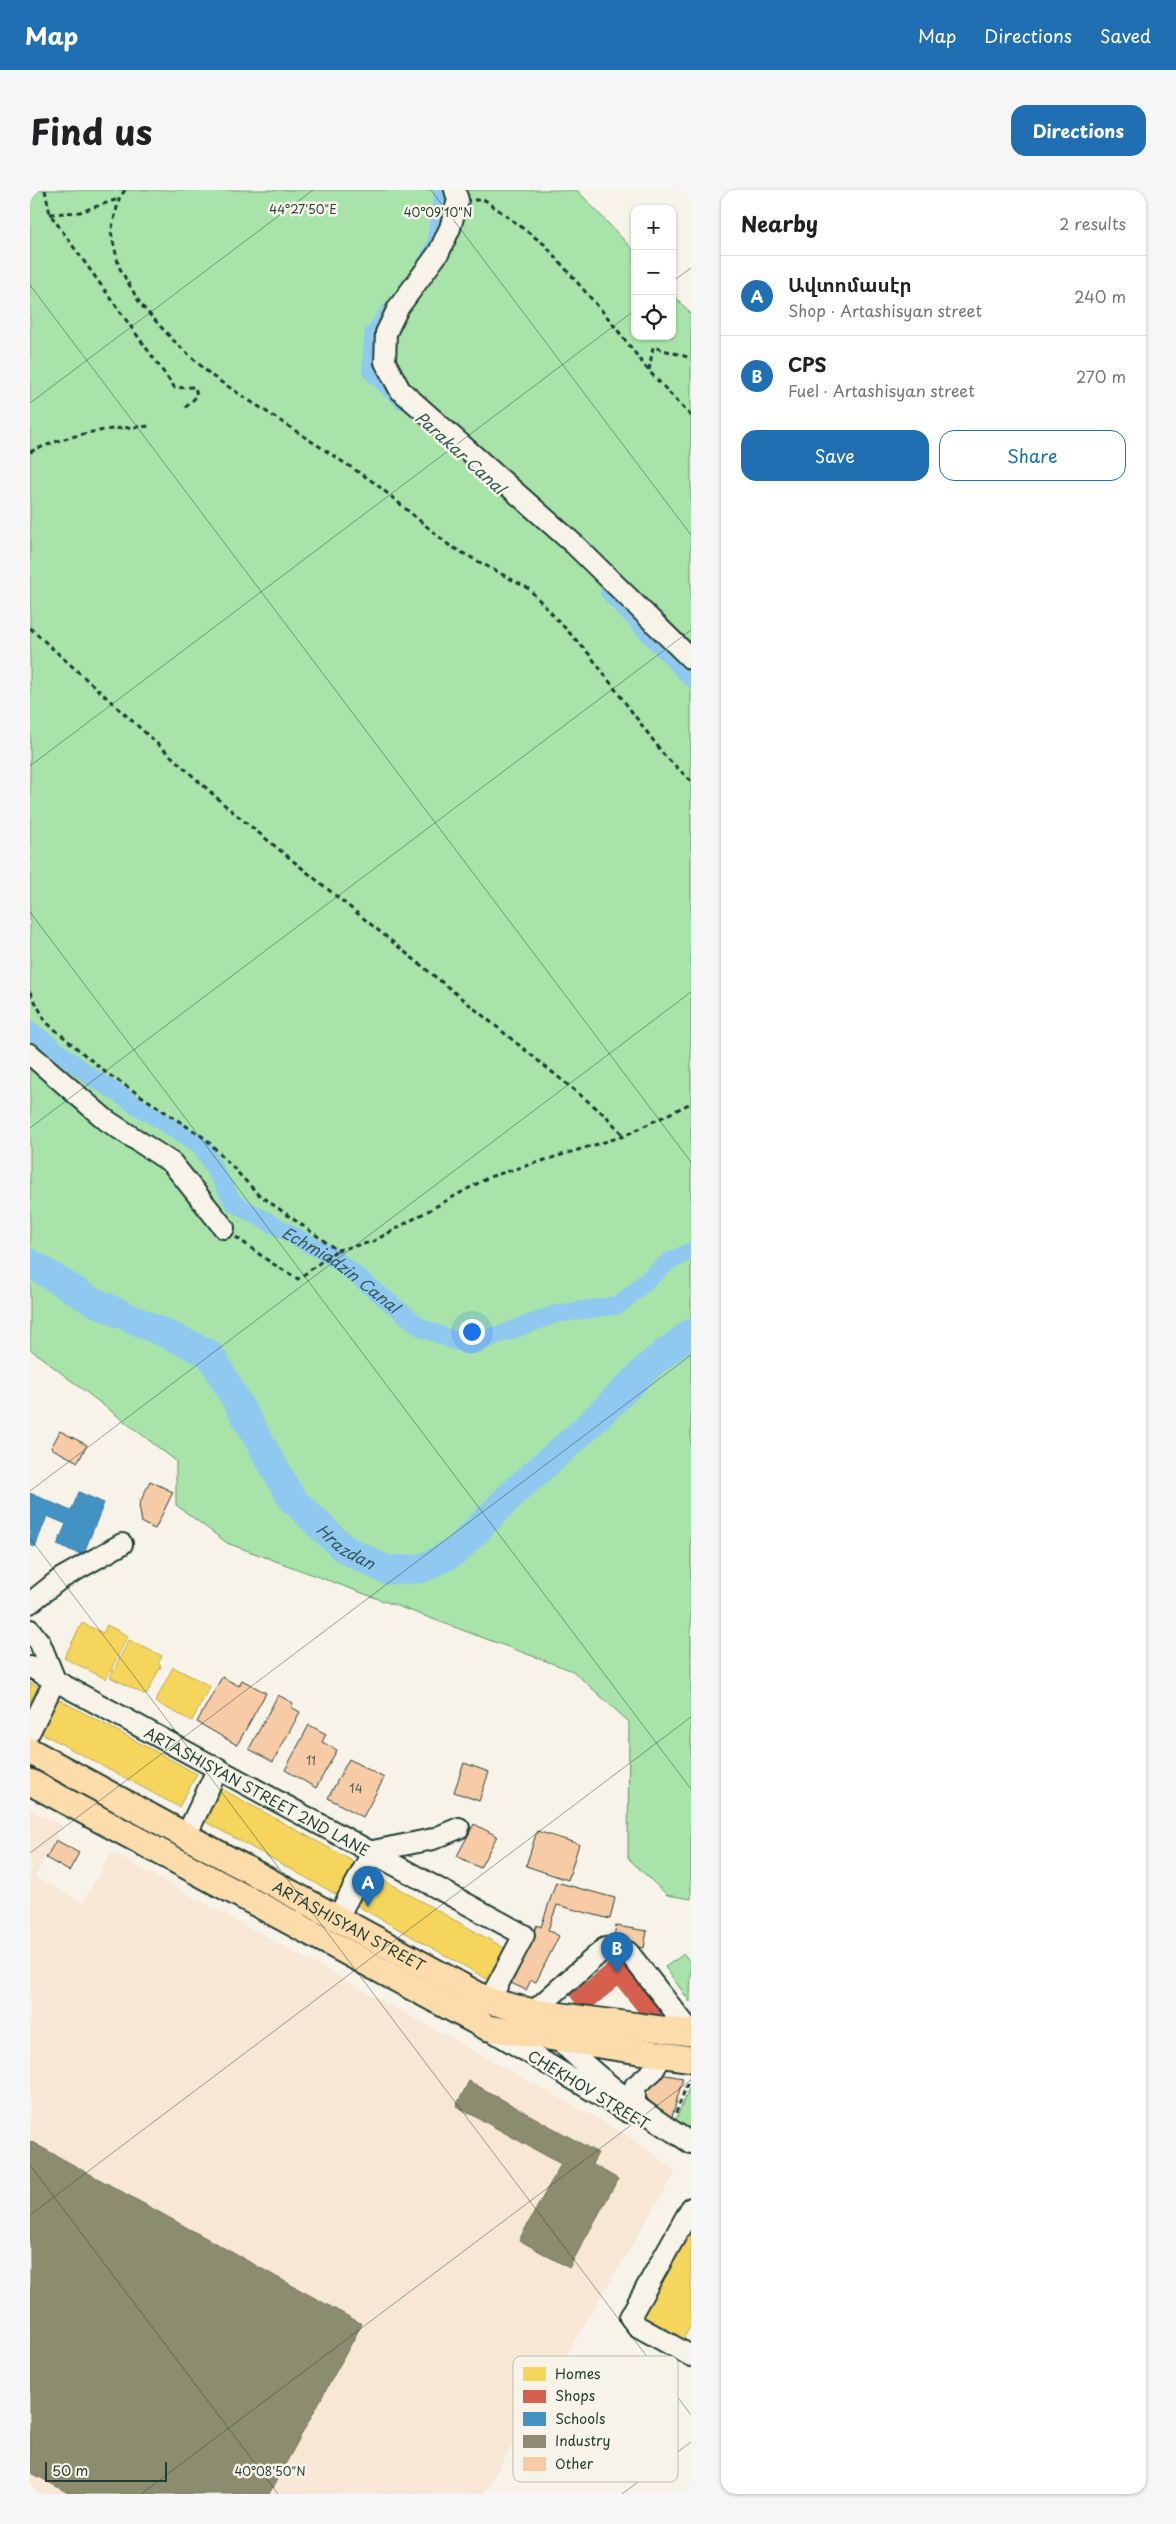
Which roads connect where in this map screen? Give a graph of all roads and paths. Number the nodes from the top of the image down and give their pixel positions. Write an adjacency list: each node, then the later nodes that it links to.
1 (45, 190): 5 (path)
2 (126, 190): 4 (path)
3 (457, 195): 7 (path); 13 (street)
4 (119, 199): 5 (path); 14 (path)
5 (50, 214): 8 (path)
6 (691, 358): 7 (path)
7 (648, 370): 9 (path)
8 (184, 409)
9 (691, 416)
10 (152, 426): 11 (path)
11 (30, 452)
12 (30, 628): 18 (path)
13 (691, 659)
14 (691, 781)
15 (30, 992): 20 (path)
16 (30, 1054): 19 (street)
17 (691, 1103): 18 (path)
18 (624, 1136): 20 (path)
19 (224, 1228): 20 (path)
20 (337, 1250)
21 (122, 1544): 22 (street)
22 (30, 1603)
23 (30, 1630): 25 (street)
24 (30, 1667): 25 (street, ARTASHISYAN STREET 2ND LANE)
25 (55, 1680): 26 (street); 28 (street, ARTASHISYAN STREET 2ND LANE)
26 (30, 1730)
27 (30, 1751): 31 (main road, ARTASHISYAN STREET)
28 (218, 1768): 31 (street); 32 (street, ARTASHISYAN STREET 2ND LANE)
29 (30, 1782): 36 (main road, ARTASHISYAN STREET)
30 (459, 1828): 32 (street)
31 (186, 1836): 33 (main road, ARTASHISYAN STREET)
32 (373, 1851): 33 (street); 34 (street, ARTASHISYAN STREET 2ND LANE)
33 (337, 1919): 34 (main road, ARTASHISYAN STREET)
34 (488, 2001): 35 (main road, ARTASHISYAN STREET)
35 (534, 2012): 37 (main road, ARTASHISYAN STREET); 37 (street); 38 (street, CHEKHOV STREET)
36 (488, 2028): 38 (main road, ARTASHISYAN STREET); 44 (street, CHEKHOV STREET)
37 (691, 2033)
38 (555, 2037): 39 (main road, ARTASHISYAN STREET); 41 (street, CHEKHOV STREET)
39 (663, 2054): 40 (main road, ARTASHISYAN STREET); 41 (street)
40 (690, 2069): 42 (path)
41 (635, 2105): 43 (street, CHEKHOV STREET)
42 (676, 2114)
43 (691, 2143)
44 (691, 2149)
45 (691, 2208): 46 (street)
46 (691, 2356)

